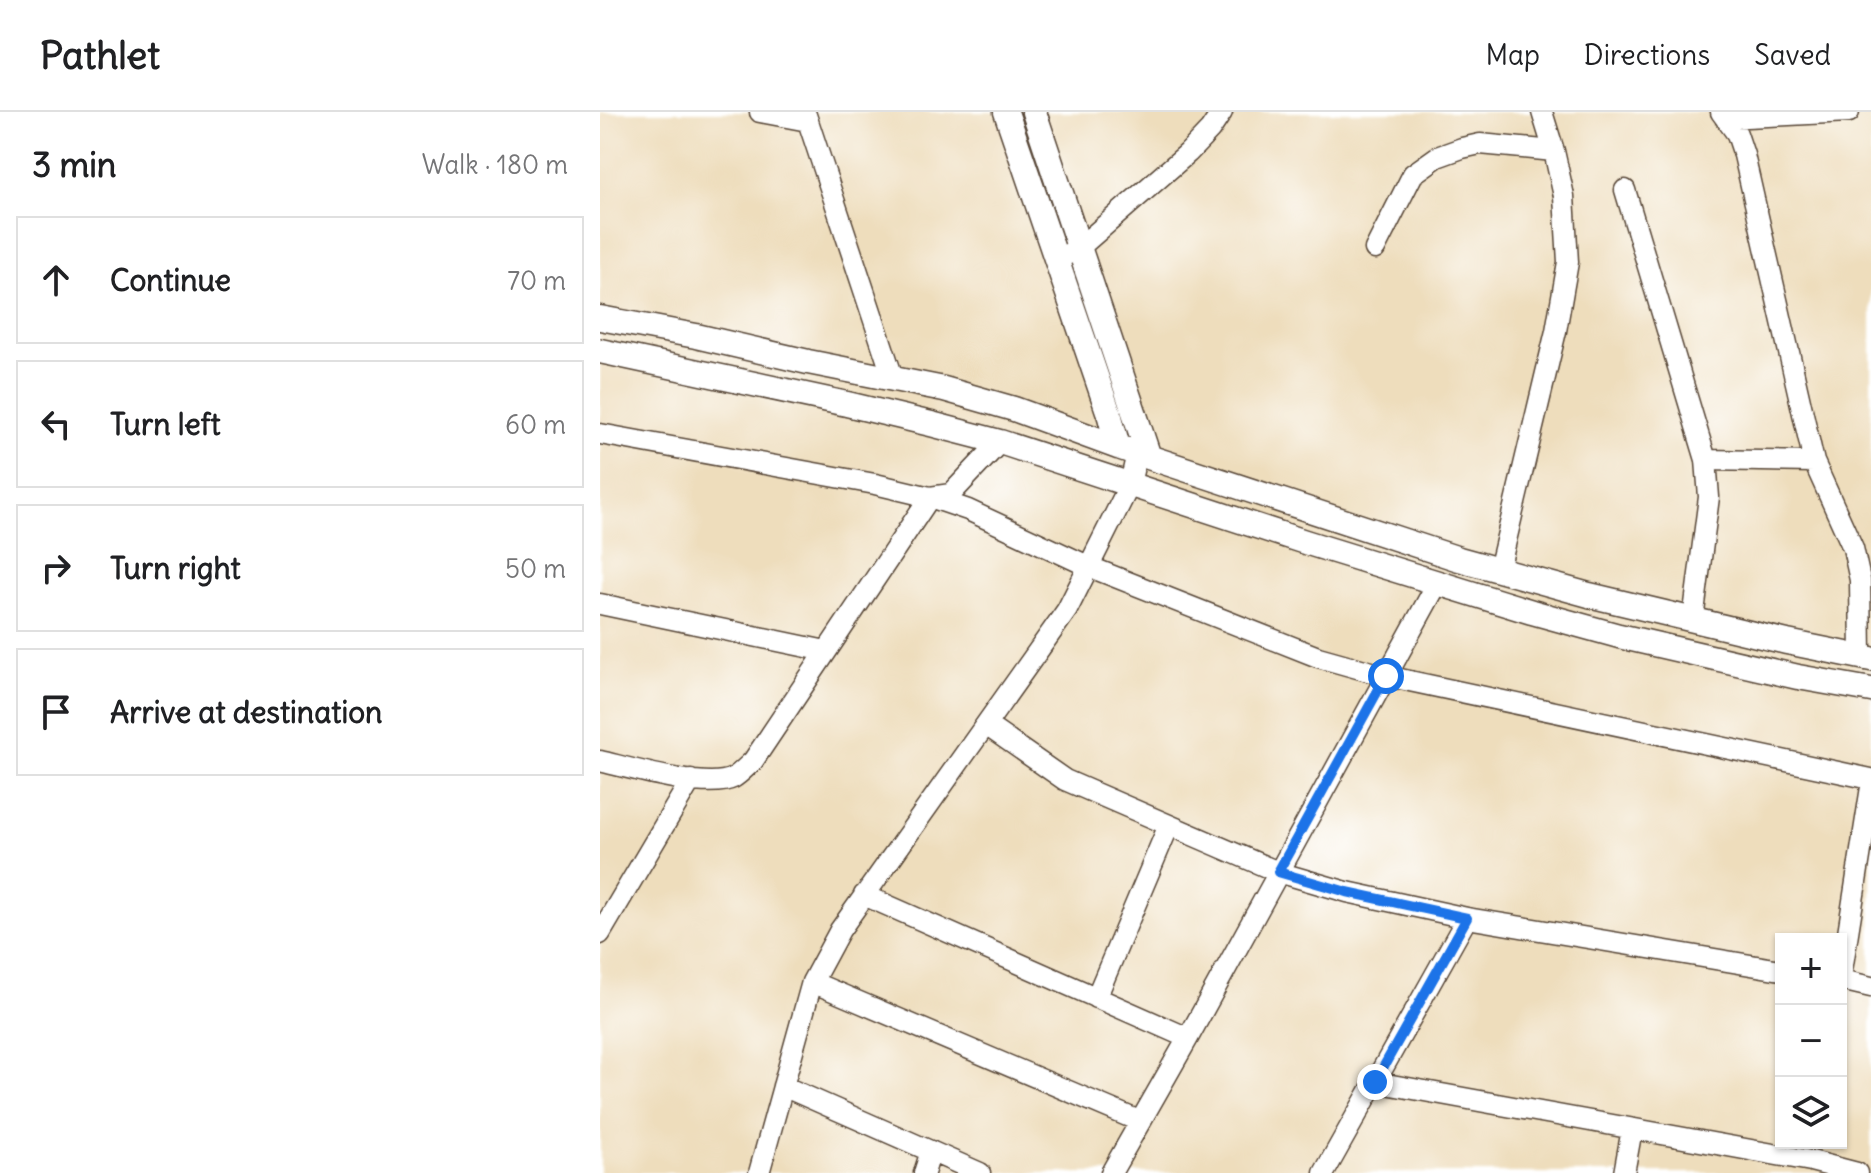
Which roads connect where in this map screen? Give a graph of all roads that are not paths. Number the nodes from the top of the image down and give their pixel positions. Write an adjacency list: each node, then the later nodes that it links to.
1 (760, 112): 8 (street)
2 (1006, 112): 13 (street)
3 (1034, 112): 11 (street)
4 (1222, 112): 11 (street)
5 (1542, 112): 9 (street)
6 (1849, 112): 7 (street)
7 (1723, 115): 21 (street)
8 (806, 117): 16 (street)
9 (1554, 151): 12 (street); 25 (street)
10 (1625, 190): 20 (street)
11 (1080, 247): 13 (street); 19 (street)
12 (1375, 249)
13 (1056, 261): 19 (street)
14 (600, 318): 16 (street)
15 (600, 351): 18 (street)
16 (893, 378): 19 (street)
17 (600, 434): 23 (street)
18 (1000, 442): 22 (street); 23 (street)
19 (1135, 452): 22 (street); 25 (street)
20 (1706, 460): 21 (street); 28 (street)
21 (1814, 462): 30 (street)
22 (1130, 484): 24 (street); 26 (street)
23 (930, 497): 24 (street); 29 (street)
24 (1090, 567): 31 (street); 33 (street)
25 (1499, 570): 28 (street)
26 (1438, 582): 31 (street); 32 (street)
27 (600, 604): 29 (street)
28 (1693, 620): 30 (street)
29 (826, 651): 36 (street)
30 (1866, 658)
31 (1386, 676): 35 (street); 39 (street)
32 (1871, 690)
33 (986, 725): 38 (street); 40 (street)
34 (600, 761): 36 (street)
35 (1871, 779)
36 (691, 780): 42 (street)
37 (1871, 787): 43 (street)
38 (1169, 825): 39 (street); 48 (street)
39 (1278, 872): 41 (street); 49 (street)
40 (864, 895): 46 (street); 48 (street)
41 (1467, 918): 44 (street); 50 (street)
42 (600, 934)
43 (1847, 940)
44 (1775, 969)
45 (1847, 980): 47 (street)
46 (812, 982): 51 (street); 52 (street)
47 (1871, 987)
48 (1096, 998): 49 (street)
49 (1188, 1038): 52 (street)
50 (1375, 1082): 53 (street); 60 (street)
51 (783, 1086): 54 (street); 56 (street)
52 (1139, 1121): 59 (street)
53 (1632, 1129): 55 (street); 61 (street)
54 (931, 1151): 57 (street); 58 (street)
55 (1811, 1159): 62 (street)
56 (759, 1173)
57 (924, 1173)
58 (980, 1173)
59 (1111, 1173)
60 (1324, 1173)
61 (1624, 1173)
62 (1857, 1173)

